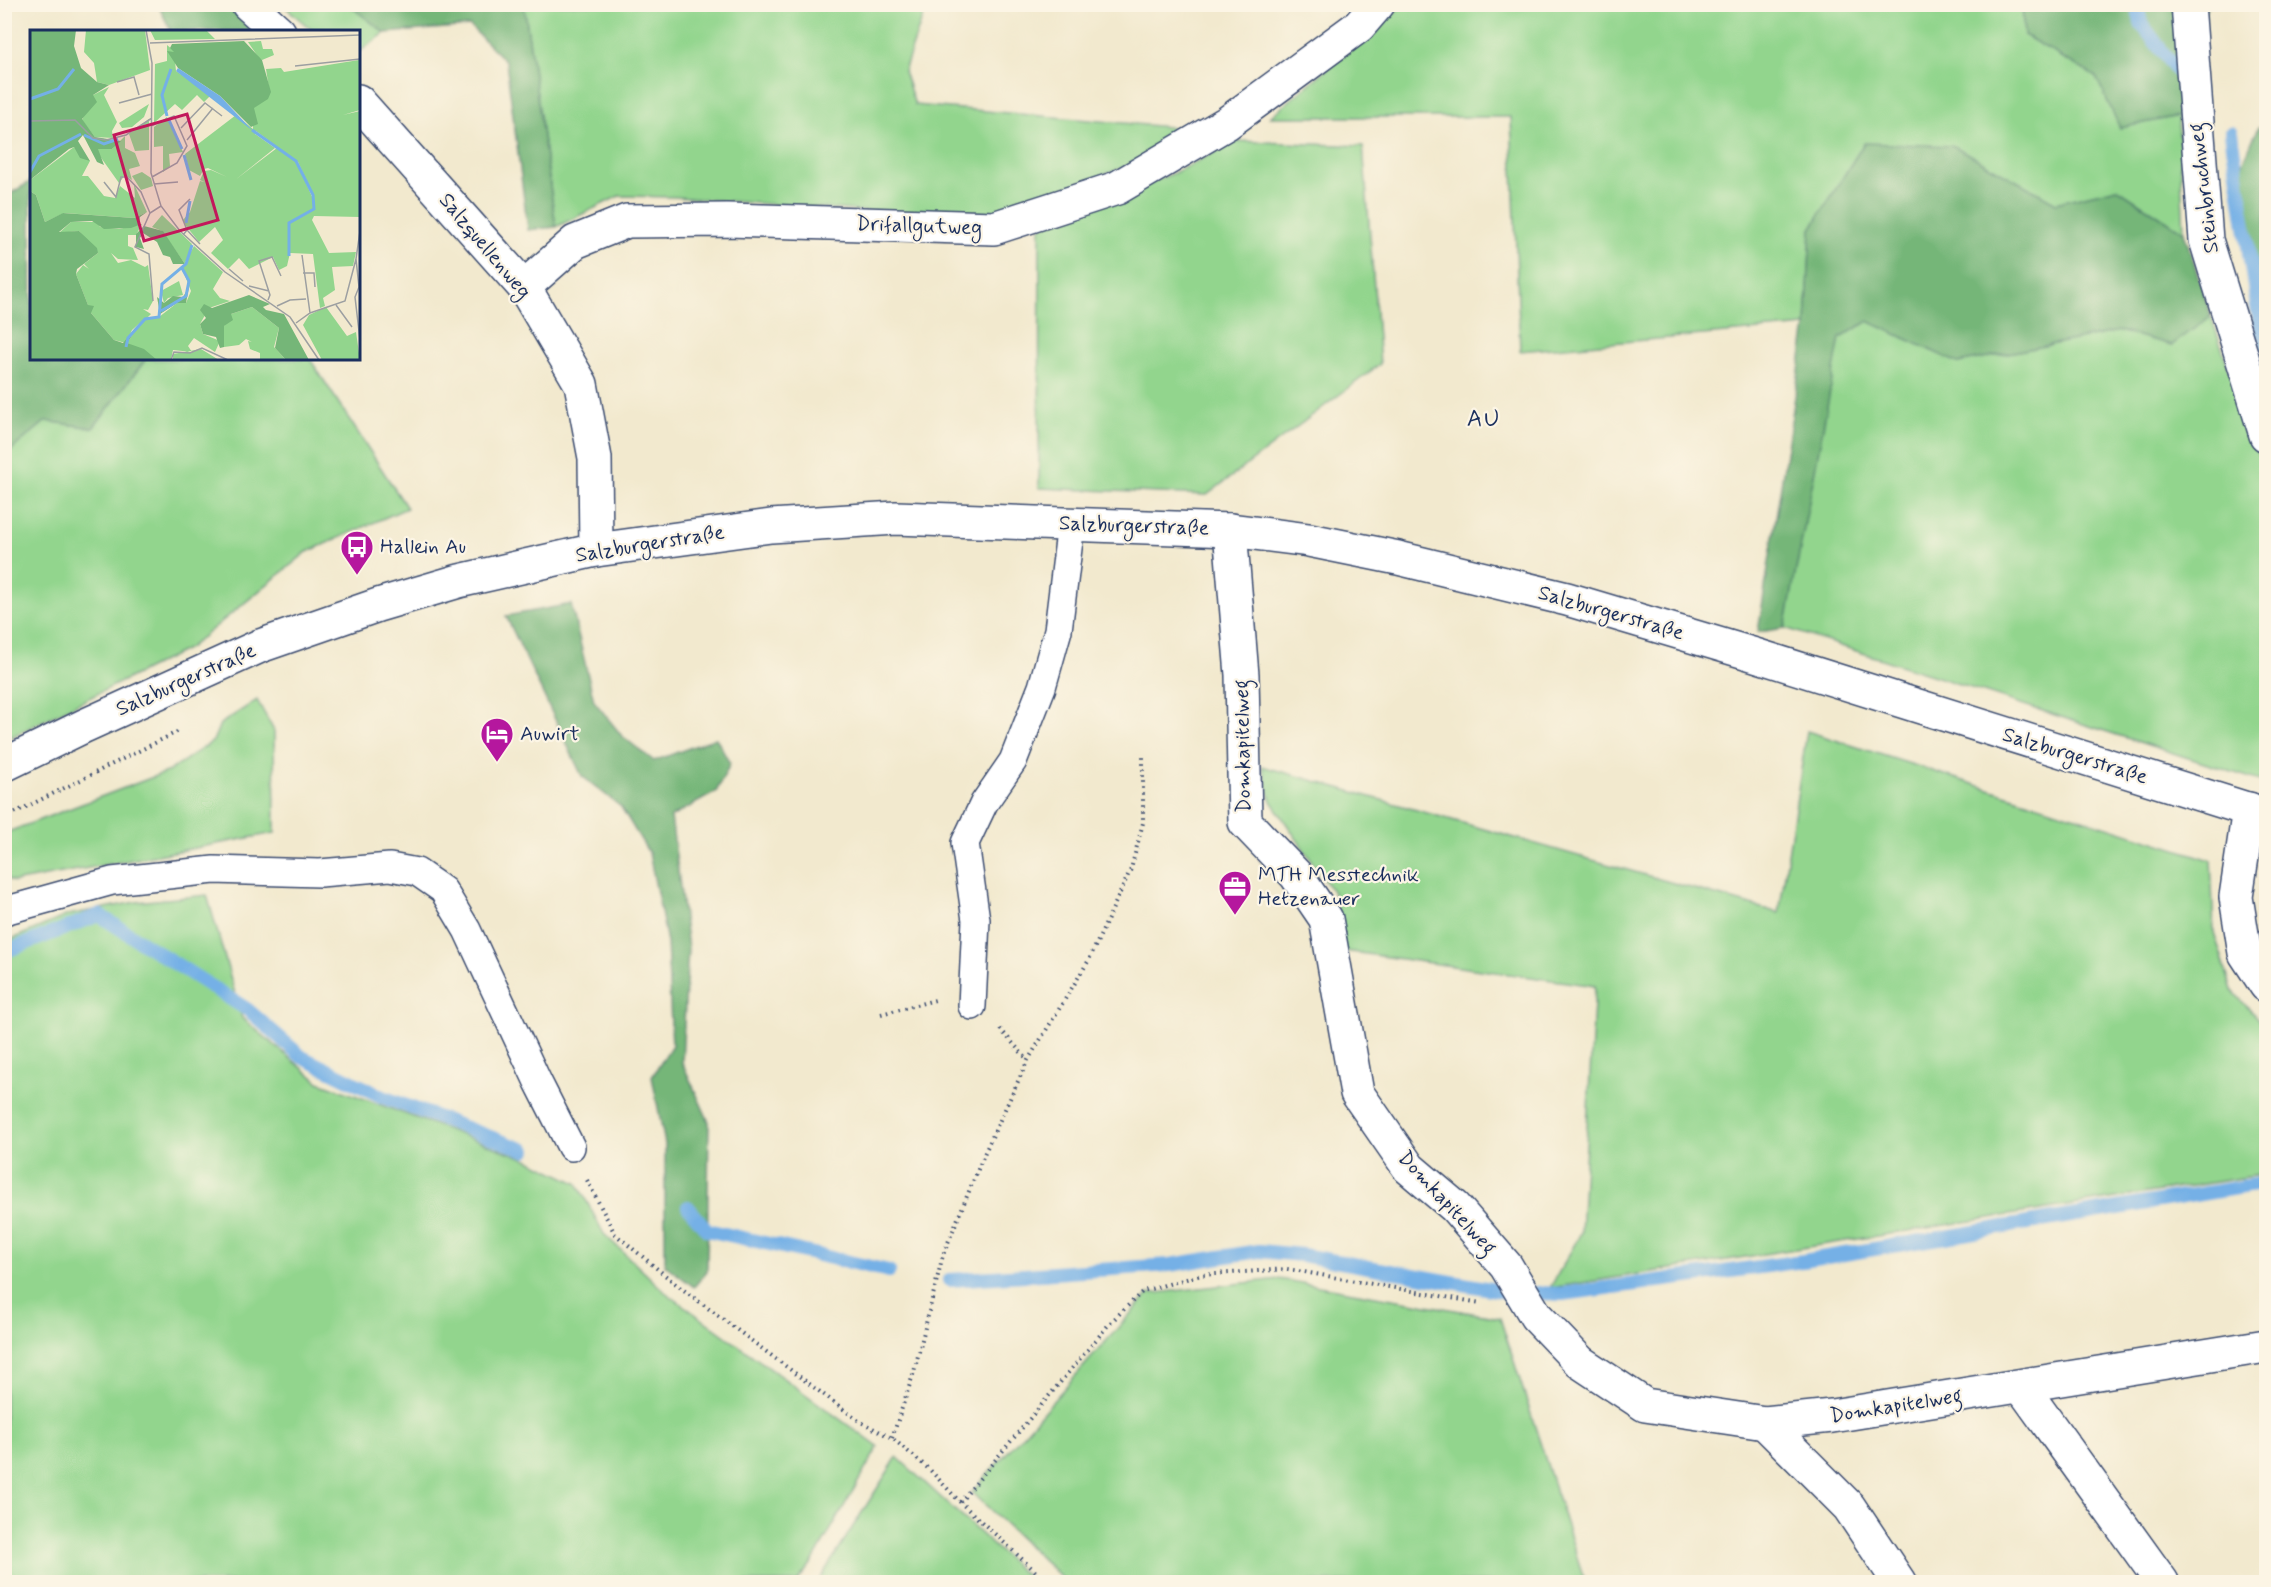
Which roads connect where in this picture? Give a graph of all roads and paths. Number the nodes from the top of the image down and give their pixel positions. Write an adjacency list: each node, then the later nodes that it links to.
1 (248, 4): 4 (street)
2 (1378, 4): 6 (street, Drifallgutweg)
3 (2188, 4): 7 (street, Steinbruchweg)
4 (277, 30)
5 (360, 103): 6 (street, Salzquellenweg)
6 (524, 287): 10 (street, Salzquellenweg)
7 (2266, 435)
8 (1071, 524): 9 (street, Salzburgerstraße); 10 (street, Salzburgerstraße); 18 (lane)
9 (1230, 530): 14 (street, Salzburgerstraße); 20 (street, Domkapitelweg)
10 (596, 550): 13 (street, Salzburgerstraße)
11 (190, 725): 15 (path)
12 (1143, 756): 24 (path)
13 (4, 765)
14 (2258, 812): 17 (street)
15 (4, 818)
16 (4, 911): 19 (lane)
17 (2266, 985)
18 (972, 1006)
19 (571, 1147): 24 (path)
20 (1536, 1316): 23 (street, Domkapitelweg); 25 (path)
21 (2266, 1346): 22 (street, Domkapitelweg)
22 (2021, 1386): 23 (street, Domkapitelweg); 28 (street)
23 (1765, 1423): 27 (street)
24 (892, 1438): 25 (path)
25 (960, 1502): 26 (path)
26 (1047, 1582)
27 (1899, 1582)
28 (2162, 1582)

